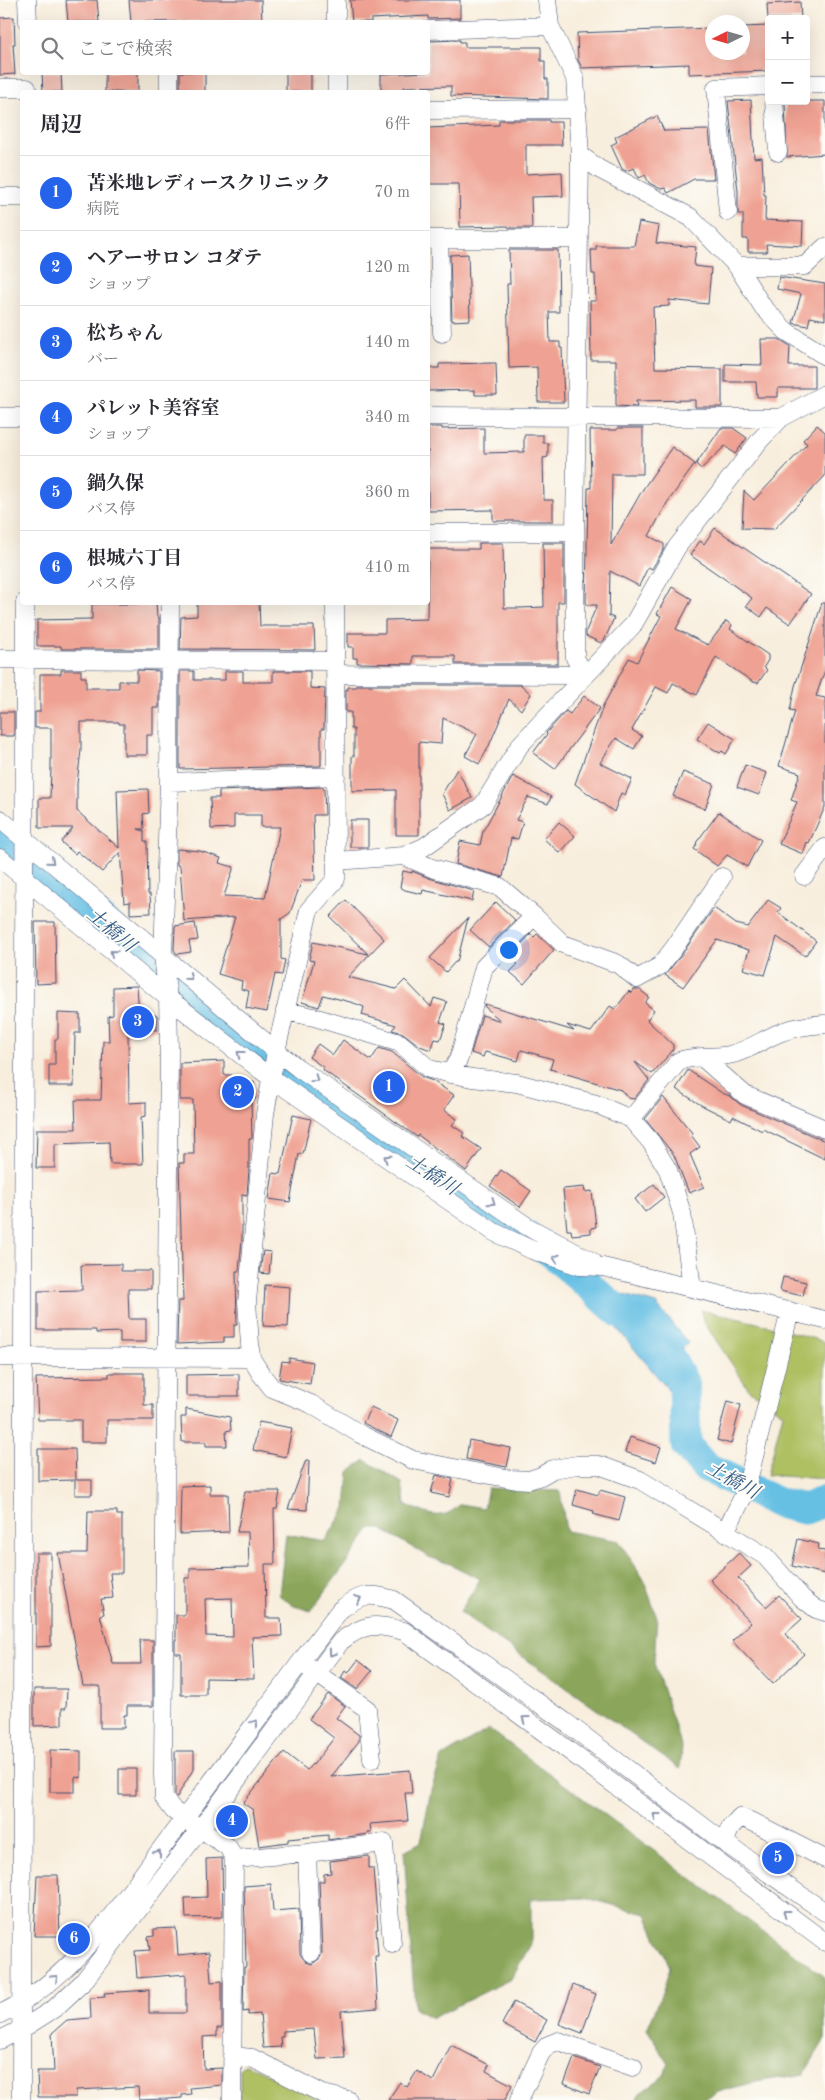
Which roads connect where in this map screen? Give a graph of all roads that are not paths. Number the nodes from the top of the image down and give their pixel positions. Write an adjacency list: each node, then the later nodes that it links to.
1 (27, 0): 4 (street)
2 (336, 0): 5 (street)
3 (547, 0): 6 (street)
4 (28, 20)
5 (336, 20)
6 (550, 26): 7 (street); 18 (street)
7 (430, 30)
8 (169, 75): 15 (street)
9 (337, 75): 16 (street)
10 (27, 84): 14 (street)
11 (810, 84): 12 (street)
12 (825, 84)
13 (765, 86): 24 (street)
14 (0, 88)
15 (169, 90)
16 (337, 90)
17 (774, 105): 20 (street)
18 (578, 109): 19 (street); 21 (street)
19 (430, 110)
20 (778, 152)
21 (580, 155): 26 (street); 28 (street)
22 (0, 197): 23 (street)
23 (20, 197)
24 (728, 212)
25 (433, 239): 26 (street); 29 (street)
26 (578, 239): 35 (street)
27 (825, 247): 28 (street)
28 (737, 266): 30 (street)
29 (442, 333)
30 (825, 356)
31 (825, 394): 36 (street)
32 (430, 416): 35 (street)
33 (0, 417): 34 (street)
34 (20, 417)
35 (576, 417): 36 (street); 37 (street)
36 (781, 418): 46 (street)
37 (575, 532): 38 (street); 46 (street)
38 (430, 533)
39 (24, 605): 43 (street)
40 (170, 605): 44 (street)
41 (335, 605): 45 (street)
42 (0, 659): 43 (street)
43 (24, 659): 44 (street); 50 (street)
44 (170, 661): 45 (street); 48 (street)
45 (335, 668): 46 (street); 47 (street)
46 (585, 675): 52 (street)
47 (336, 776): 48 (street); 54 (street)
48 (169, 782): 59 (street)
49 (0, 819): 50 (street)
50 (24, 839): 57 (street); 59 (street, one-way to 59)
51 (825, 848): 55 (street)
52 (404, 856): 54 (street); 58 (street)
53 (0, 858): 57 (street)
54 (336, 861): 61 (street)
55 (804, 876)
56 (722, 877): 58 (street)
57 (24, 879): 60 (street, one-way to 57); 74 (street)
58 (534, 916): 65 (street)
59 (163, 956): 60 (street); 63 (street, one-way to 63)
60 (168, 998): 66 (street, one-way to 60); 75 (street)
61 (285, 1011): 63 (street); 65 (street)
62 (825, 1024): 64 (street)
63 (276, 1051): 66 (street); 69 (street, one-way to 69)
64 (703, 1058): 67 (street); 68 (street)
65 (450, 1074): 67 (street)
66 (271, 1078): 69 (street, one-way to 66); 76 (street)
67 (631, 1120): 70 (street)
68 (825, 1129)
69 (604, 1267): 70 (street)
70 (692, 1288): 71 (street)
71 (790, 1311): 72 (street); 77 (street)
72 (825, 1320)
73 (0, 1357): 74 (street)
74 (24, 1357): 75 (street); 92 (street)
75 (166, 1358): 76 (street); 82 (street)
76 (251, 1358): 77 (street)
77 (726, 1530): 78 (street)
78 (825, 1612)
79 (300, 1662): 80 (street); 82 (street, one-way to 79); 84 (street, one-way to 84)
80 (318, 1674): 81 (street); 83 (street); 89 (street, one-way to 80)
81 (372, 1759)
82 (185, 1818): 83 (street); 92 (street, one-way to 82)
83 (201, 1828): 86 (street); 94 (street)
84 (725, 1843): 87 (street); 88 (street)
85 (307, 1853): 86 (street); 90 (street); 91 (street)
86 (234, 1859): 96 (street)
87 (825, 1859)
88 (825, 1912)
89 (825, 1942)
90 (392, 1944)
91 (311, 1953)
92 (23, 2004): 93 (street); 94 (street)
93 (0, 2014)
94 (22, 2029): 95 (street); 98 (street)
95 (0, 2040)
96 (232, 2056): 99 (street); 100 (street)
97 (633, 2067): 101 (street)
98 (21, 2100)
99 (232, 2100)
100 (348, 2100)
101 (519, 2100)

